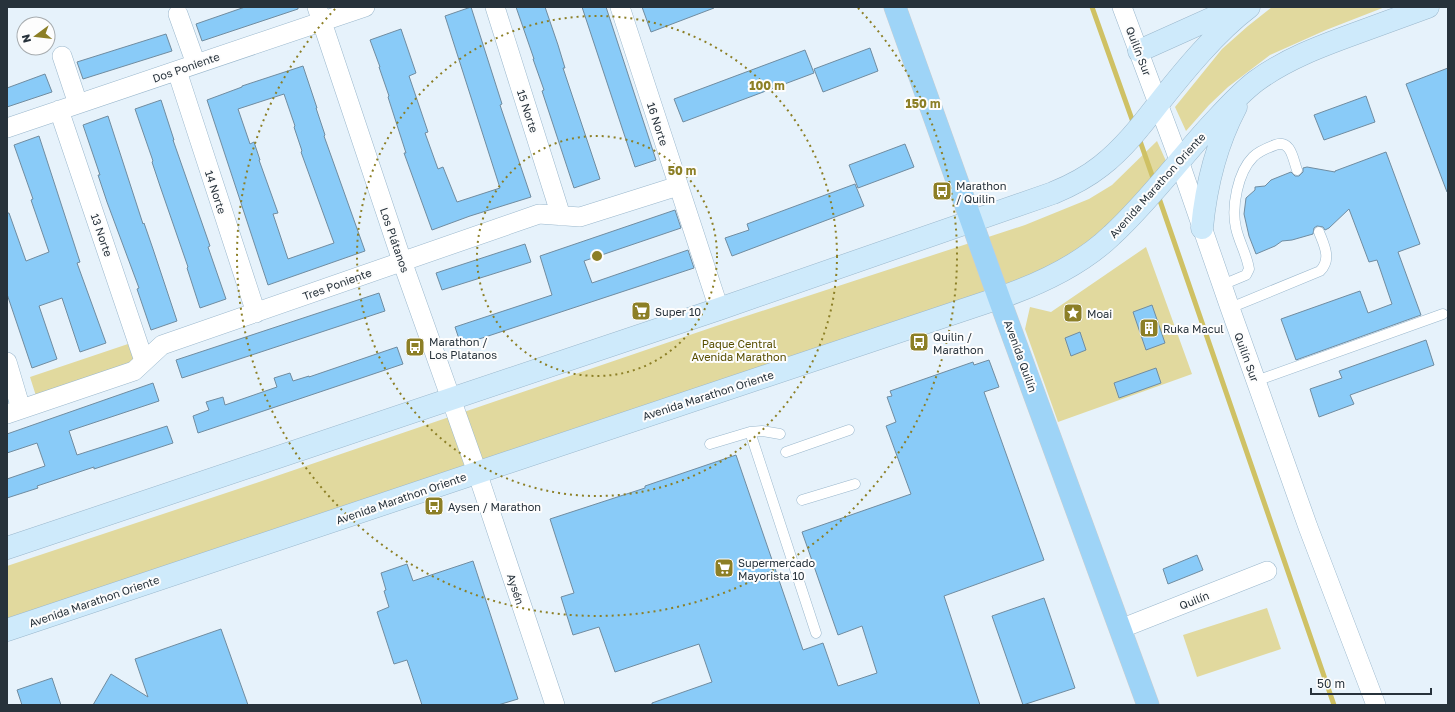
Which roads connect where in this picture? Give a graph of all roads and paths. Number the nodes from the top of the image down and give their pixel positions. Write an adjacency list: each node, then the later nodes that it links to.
1 (365, 7): 10 (street, Dos Poniente)
2 (495, 7): 23 (street, 15 Norte)
3 (620, 7): 22 (street, 16 Norte)
4 (895, 7): 24 (main road, Avenida Quilín)
5 (1122, 7): 11 (street, Quilín Sur)
6 (1237, 7): 11 (main road)
7 (1250, 7): 16 (main road)
8 (1428, 7): 15 (main road, Avenida Marathon Oriente)
9 (178, 14): 13 (street)
10 (319, 14): 13 (street, Dos Poniente); 27 (street, Los Plátanos)
11 (1139, 51): 16 (street, Quilín Sur)
12 (62, 56): 17 (street)
13 (196, 64): 14 (street, Dos Poniente)
14 (177, 71): 17 (street, Dos Poniente); 32 (street, 14 Norte)
15 (1243, 92): 20 (main road, Avenida Marathon Oriente); 25 (main road)
16 (1158, 103): 20 (street, Quilín Sur); 24 (main road)
17 (78, 104): 18 (street, Dos Poniente)
18 (59, 110): 19 (street, Dos Poniente); 34 (street, 13 Norte)
19 (7, 128)
20 (1173, 168): 25 (street, Quilín Sur); 29 (main road, Avenida Marathon Oriente)
21 (1298, 170): 28 (lane)
22 (678, 186): 23 (street, Tres Poniente); 31 (street, 16 Norte)
23 (561, 216): 27 (street, Tres Poniente)
24 (973, 222): 29 (main road, Avenida Quilín); 31 (main road)
25 (1202, 228): 28 (street, Quilín Sur)
26 (1320, 232): 30 (lane)
27 (402, 261): 32 (street, Tres Poniente); 37 (street, Los Plátanos)
28 (1222, 285): 30 (street, Quilín Sur)
29 (999, 298): 44 (main road, Avenida Marathon Oriente); 49 (main road, Avenida Quilín)
30 (1230, 308): 36 (street, Quilín Sur)
31 (719, 309): 37 (main road)
32 (256, 313): 34 (street, Tres Poniente)
33 (1443, 314): 36 (lane)
34 (144, 361): 38 (street, Tres Poniente)
35 (7, 362): 38 (street)
36 (1256, 381): 54 (street, Quilín Sur)
37 (450, 399): 44 (street, Los Plátanos); 47 (main road)
38 (14, 412)
39 (849, 430): 43 (lane)
40 (750, 432): 41 (lane); 42 (lane); 51 (lane)
41 (780, 434)
42 (710, 444)
43 (786, 452)
44 (477, 472): 50 (main road, Avenida Marathon Oriente); 52 (street, Aysén)
45 (855, 484): 46 (lane)
46 (802, 500)
47 (7, 548)
48 (1267, 571): 49 (street, Quilín)
49 (1120, 629): 53 (main road, Avenida Quilín)
50 (7, 630)
51 (816, 633)
52 (555, 705)
53 (1148, 705)
54 (1376, 705)

